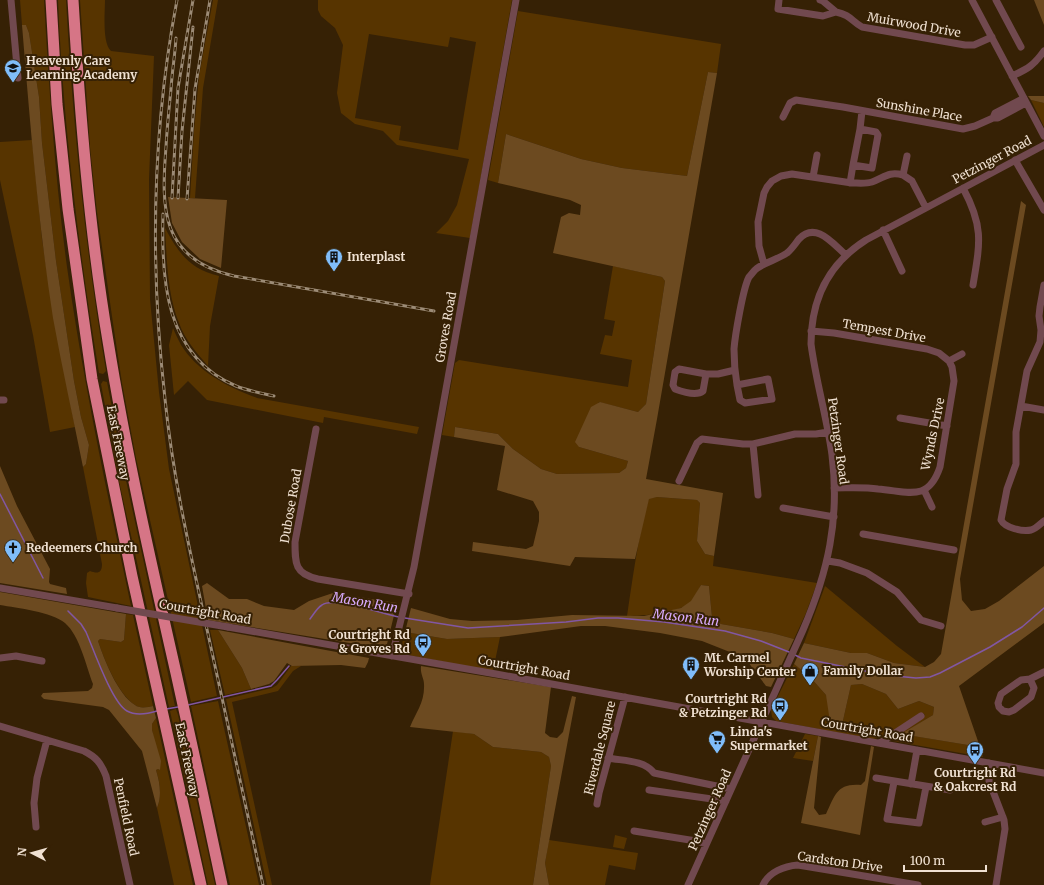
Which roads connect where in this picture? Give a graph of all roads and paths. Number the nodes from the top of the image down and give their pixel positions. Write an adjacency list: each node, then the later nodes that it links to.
1 (11, 0): 14 (street)
2 (51, 0): 94 (highway, East Freeway)
3 (73, 0): 95 (highway, East Freeway)
4 (516, 0): 62 (street, Groves Road)
5 (779, 0): 9 (street)
6 (820, 0): 9 (street, Muirwood Drive)
7 (972, 0): 10 (street)
8 (996, 0): 11 (street)
9 (836, 12): 10 (street, Muirwood Drive)
10 (992, 37): 13 (street)
11 (1021, 47)
12 (1044, 51): 13 (street)
13 (1012, 76): 15 (street)
14 (18, 78)
15 (1025, 100): 16 (street, Sunshine Place); 19 (street)
16 (862, 111): 17 (street, Sunshine Place); 18 (street, Sunshine Place)
17 (783, 117)
18 (860, 129): 24 (street, Sunshine Place); 24 (street)
19 (1044, 136)
20 (1044, 145): 23 (street, Petzinger Road)
21 (817, 155): 26 (street)
22 (907, 156): 25 (street)
23 (1015, 160): 28 (street, Petzinger Road); 30 (street)
24 (853, 164): 27 (street, Sunshine Place)
25 (903, 175): 27 (street); 29 (street)
26 (813, 177): 27 (street); 33 (street)
27 (850, 183)
28 (963, 188): 29 (street, Petzinger Road); 35 (street)
29 (926, 208): 31 (street, Petzinger Road)
30 (1044, 210)
31 (883, 230): 32 (street, Petzinger Road); 34 (street)
32 (846, 256): 33 (street); 37 (street, Petzinger Road)
33 (764, 264): 40 (street)
34 (902, 271)
35 (973, 285)
36 (1044, 285): 43 (street)
37 (811, 331): 39 (street, Tempest Drive); 48 (street, Petzinger Road)
38 (962, 354): 39 (street)
39 (949, 361): 46 (street, Wynds Drive)
40 (735, 370): 41 (street); 42 (street)
41 (706, 374): 41 (street)
42 (737, 385): 42 (street)
43 (1021, 406): 44 (street); 57 (street)
44 (1044, 410)
45 (900, 418): 46 (street)
46 (946, 426): 52 (street, Wynds Drive)
47 (316, 429): 62 (street, Dubose Road)
48 (828, 432): 49 (street); 51 (street, Petzinger Road)
49 (753, 444): 50 (street); 53 (street)
50 (679, 481)
51 (834, 488): 52 (street); 56 (street, Petzinger Road)
52 (924, 490): 54 (street)
53 (758, 495)
54 (932, 507)
55 (783, 508): 56 (street)
56 (834, 517): 60 (street, Petzinger Road)
57 (1044, 521)
58 (863, 534): 59 (street)
59 (954, 550)
60 (828, 561): 63 (street); 71 (street, Petzinger Road)
61 (0, 588): 64 (street, Courtright Road, bridge)
62 (408, 594): 64 (street, Groves Road)
63 (941, 626)
64 (392, 656): 69 (street, Courtright Road)
65 (0, 658): 66 (street)
66 (42, 661)
67 (1044, 672): 68 (street)
68 (1030, 679): 68 (street)
69 (625, 697): 71 (street, Courtright Road); 76 (street, Riverdale Square)
70 (921, 716): 74 (street)
71 (761, 722): 74 (street, Courtright Road); 83 (street, Petzinger Road)
72 (0, 726): 73 (street)
73 (47, 740): 90 (street); 93 (street, Penfield Road)
74 (880, 743): 75 (street, Courtright Road)
75 (917, 750): 77 (street, Courtright Road); 81 (street)
76 (608, 758): 83 (street); 87 (street, Riverdale Square)
77 (989, 763): 78 (street, Courtright Road); 88 (street)
78 (1044, 773)
79 (876, 778): 80 (street)
80 (894, 782): 81 (street); 82 (street)
81 (911, 784): 82 (street)
82 (926, 787): 85 (street)
83 (731, 789): 86 (street, Petzinger Road)
84 (649, 790): 86 (street)
85 (950, 790)
86 (726, 801): 92 (street, Petzinger Road)
87 (598, 804)
88 (1003, 817): 89 (street); 99 (street)
89 (985, 822)
90 (36, 827)
91 (634, 832): 92 (street)
92 (706, 844): 96 (street, Petzinger Road)
93 (130, 885)
94 (201, 885)
95 (222, 885)
96 (688, 885)
97 (762, 885): 98 (street, Cardston Drive)
98 (918, 885)
99 (996, 885)

